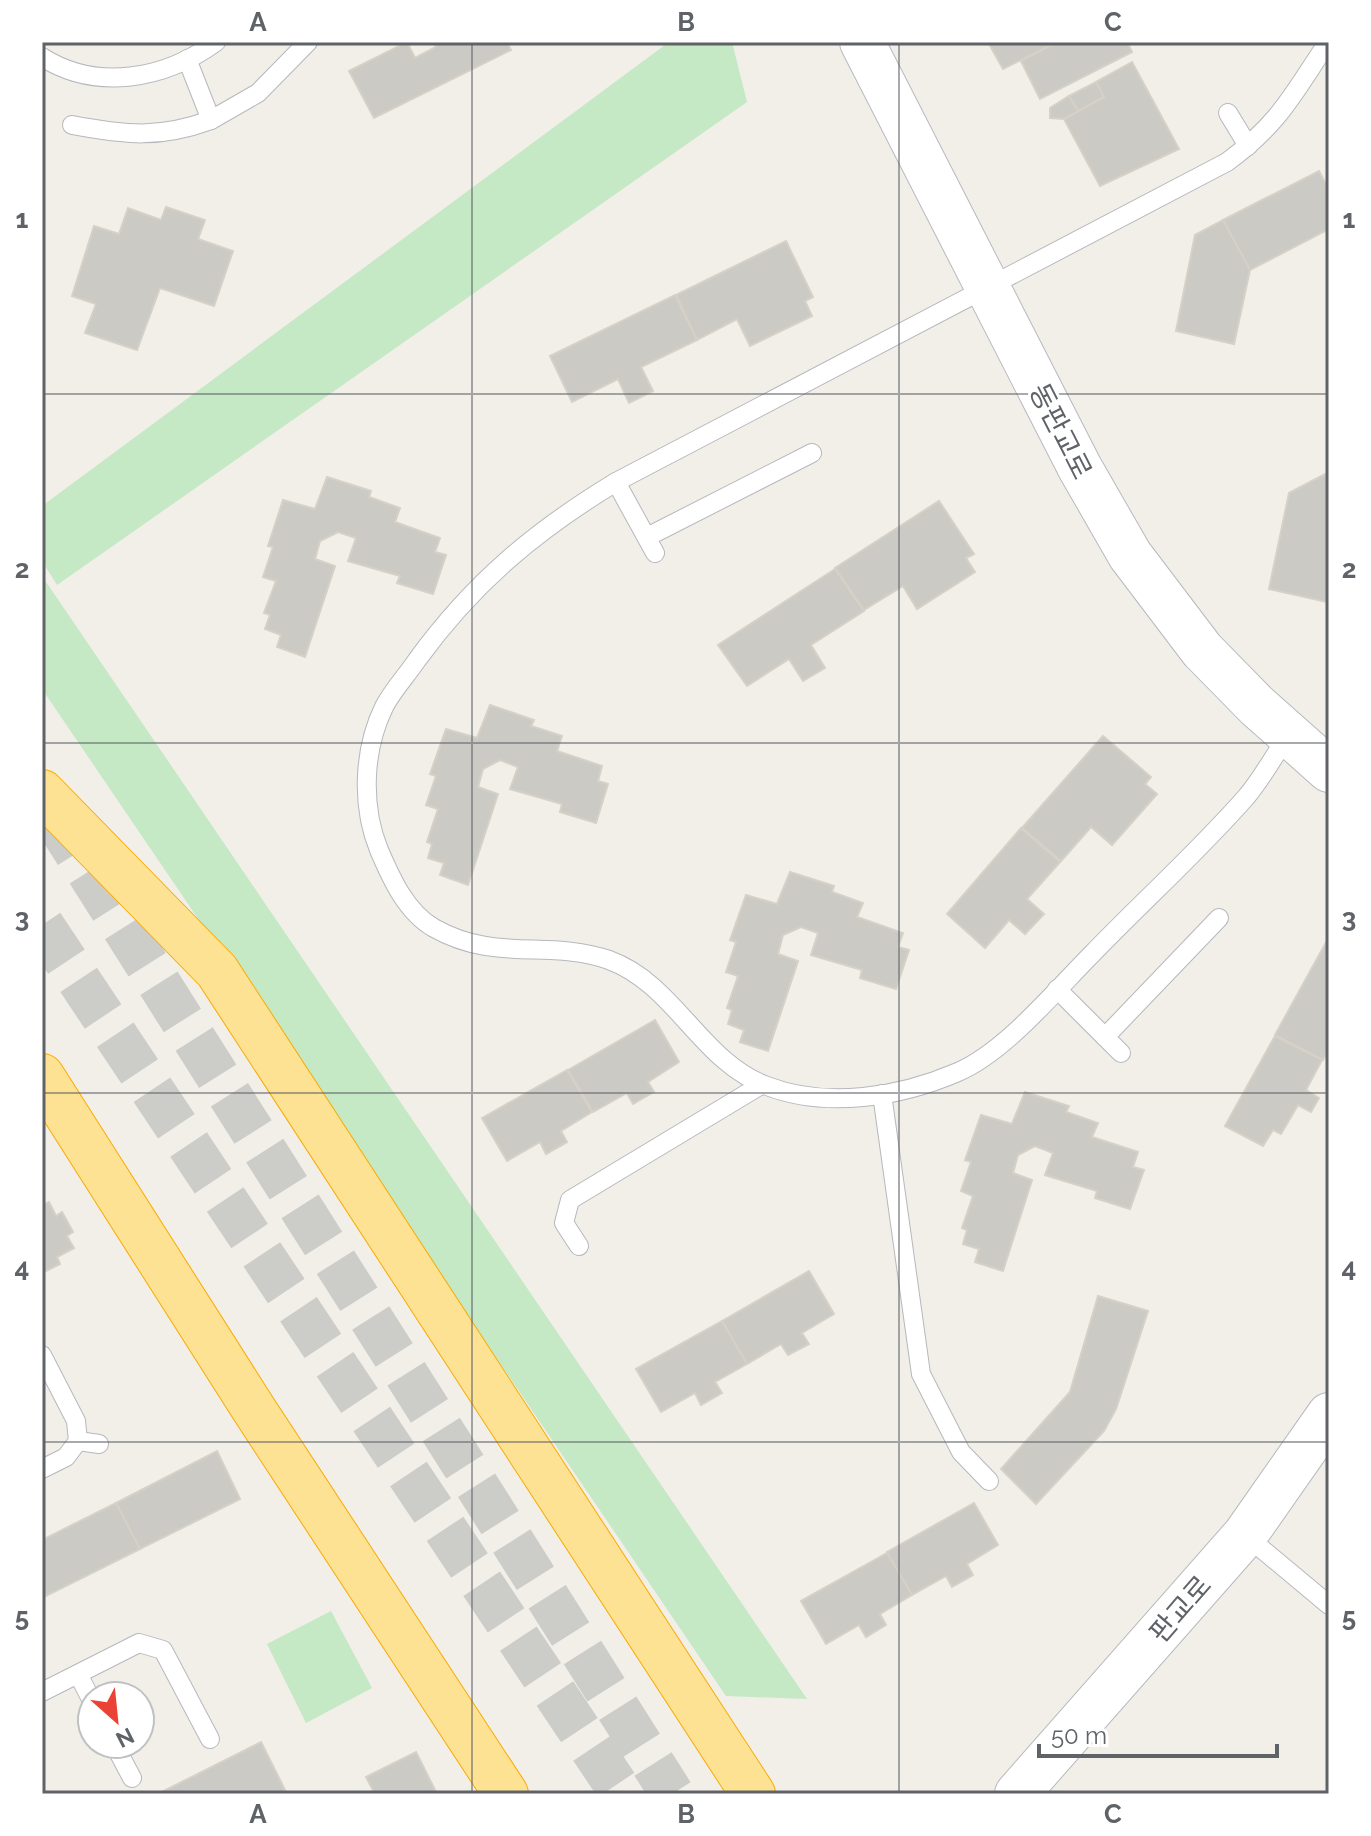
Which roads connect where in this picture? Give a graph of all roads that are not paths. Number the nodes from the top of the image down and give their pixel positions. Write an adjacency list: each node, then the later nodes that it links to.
1 (216, 42): 6 (lane)
2 (308, 42): 8 (lane)
3 (862, 42): 11 (main road, 동판교로)
4 (1328, 42): 10 (lane)
5 (42, 58): 6 (lane)
6 (187, 59): 8 (lane)
7 (1228, 113): 10 (lane)
8 (211, 120): 9 (lane)
9 (72, 125)
10 (1248, 146): 11 (lane)
11 (987, 287): 13 (lane); 14 (main road, 동판교로)
12 (812, 453): 13 (lane)
13 (616, 482): 22 (lane)
14 (1288, 735): 15 (main road, 동판교로); 18 (lane)
15 (1329, 770)
16 (42, 792): 40 (highway)
17 (1219, 918): 19 (lane)
18 (1057, 989): 19 (lane); 23 (lane)
19 (1105, 1037): 20 (lane)
20 (1121, 1053)
21 (42, 1076): 39 (highway)
22 (761, 1085): 23 (lane); 24 (lane)
23 (882, 1094): 30 (lane)
24 (579, 1246)
25 (42, 1355): 27 (lane)
26 (1329, 1415): 31 (main road, 판교로)
27 (78, 1441): 28 (lane); 29 (lane)
28 (99, 1444)
29 (42, 1469)
30 (989, 1481)
31 (1245, 1535): 32 (lane); 41 (main road, 판교로)
32 (1329, 1605)
33 (78, 1674): 34 (lane); 35 (lane); 36 (lane)
34 (81, 1680)
35 (42, 1692)
36 (210, 1739)
37 (122, 1760): 38 (lane)
38 (132, 1778)
39 (506, 1794)
40 (753, 1794)
41 (1017, 1794)

